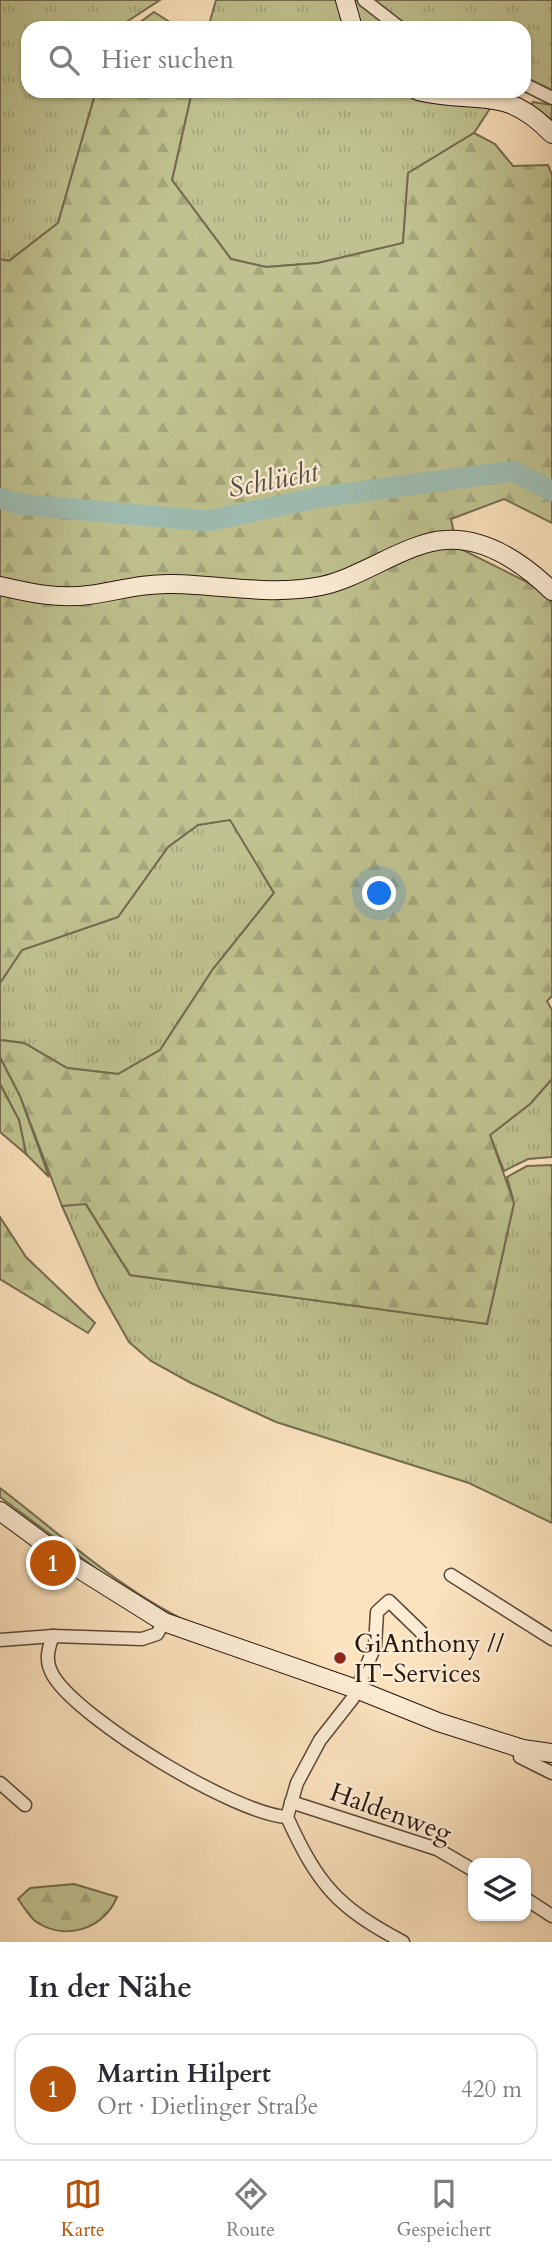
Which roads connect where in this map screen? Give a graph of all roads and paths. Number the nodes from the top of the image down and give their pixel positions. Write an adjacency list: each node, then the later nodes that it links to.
1 (345, 0): 3 (street)
2 (364, 0): 4 (street)
3 (352, 21)
4 (391, 21)
5 (531, 88): 7 (street)
6 (472, 98): 8 (street)
7 (552, 98)
8 (552, 134)
9 (0, 586): 10 (street)
10 (552, 591)
11 (0, 1511): 13 (street)
12 (451, 1575): 16 (street)
13 (164, 1622): 15 (street); 18 (street)
14 (422, 1633): 18 (street)
15 (53, 1636): 17 (street); 25 (street)
16 (552, 1639)
17 (0, 1640)
18 (356, 1689): 19 (street); 23 (street)
19 (523, 1749): 20 (street); 21 (street)
20 (552, 1753)
21 (552, 1773)
22 (0, 1783): 24 (street)
23 (292, 1802): 25 (street); 26 (street, Haldenweg)
24 (25, 1805)
25 (287, 1817): 29 (street)
26 (468, 1867)
27 (531, 1902): 28 (street)
28 (552, 1916)
29 (403, 1942)

